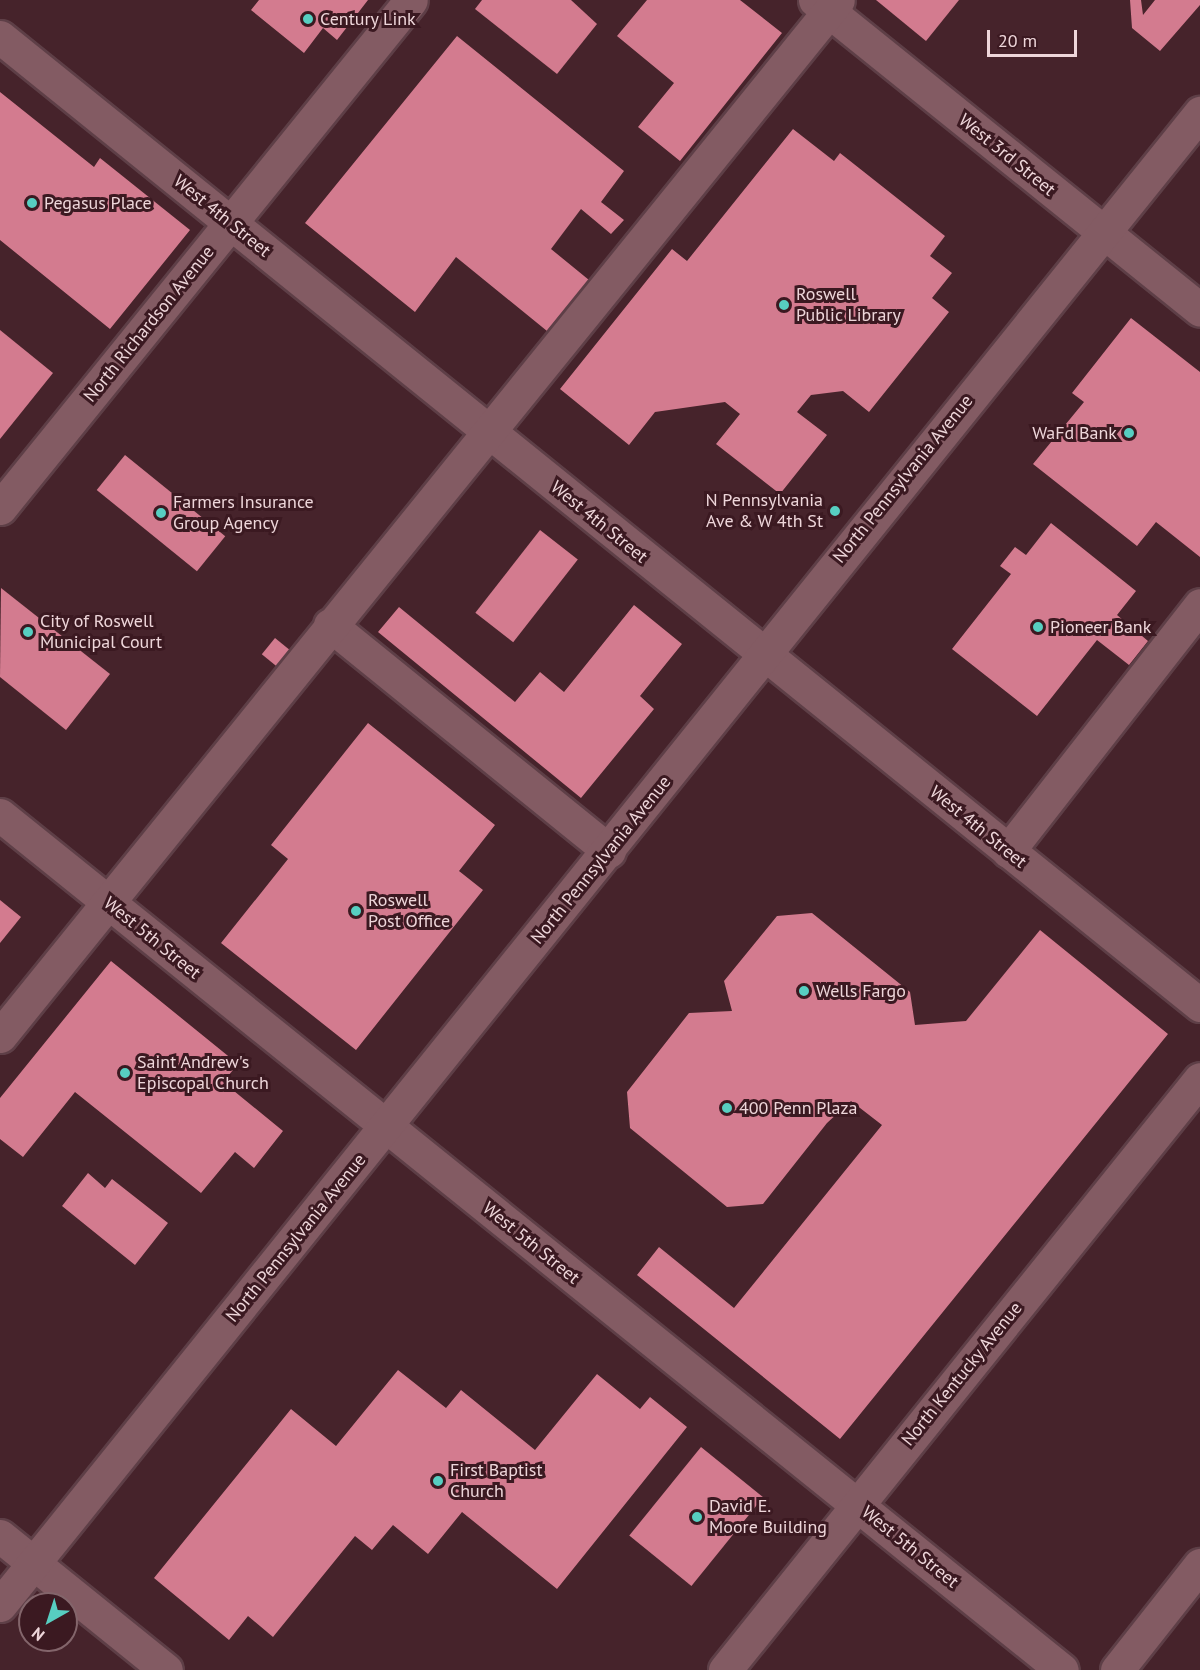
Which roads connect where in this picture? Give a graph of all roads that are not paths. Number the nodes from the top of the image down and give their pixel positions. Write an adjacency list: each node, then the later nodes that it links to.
1 (411, 0): 5 (street, North Richardson Avenue)
2 (827, 4): 6 (street, West 3rd Street); 8 (street)
3 (0, 37): 5 (street, West 4th Street)
4 (1200, 113): 6 (street, North Pennsylvania Avenue)
5 (231, 223): 8 (street, West 4th Street); 9 (street, North Richardson Avenue)
6 (1102, 232): 7 (street, West 3rd Street); 12 (street, North Pennsylvania Avenue)
7 (1200, 310)
8 (487, 431): 11 (street); 12 (street, West 4th Street)
9 (0, 508)
10 (1200, 605): 15 (street)
11 (330, 625): 14 (street); 16 (street)
12 (763, 654): 14 (street, North Pennsylvania Avenue); 15 (street, West 4th Street)
13 (0, 815): 16 (street, West 5th Street)
14 (609, 851): 20 (street, North Pennsylvania Avenue)
15 (1008, 851): 17 (street, West 4th Street)
16 (108, 902): 18 (street); 20 (street, West 5th Street)
17 (1200, 1005)
18 (0, 1036)
19 (1200, 1079): 21 (street, North Kentucky Avenue)
20 (386, 1126): 21 (street, West 5th Street); 23 (street, North Pennsylvania Avenue)
21 (857, 1505): 27 (street, North Kentucky Avenue); 28 (street, West 5th Street)
22 (0, 1536): 23 (street)
23 (33, 1563): 25 (street, North Pennsylvania Avenue); 26 (street)
24 (1200, 1565): 29 (street)
25 (0, 1605)
26 (165, 1670)
27 (725, 1670)
28 (1062, 1670)
29 (1117, 1670)

